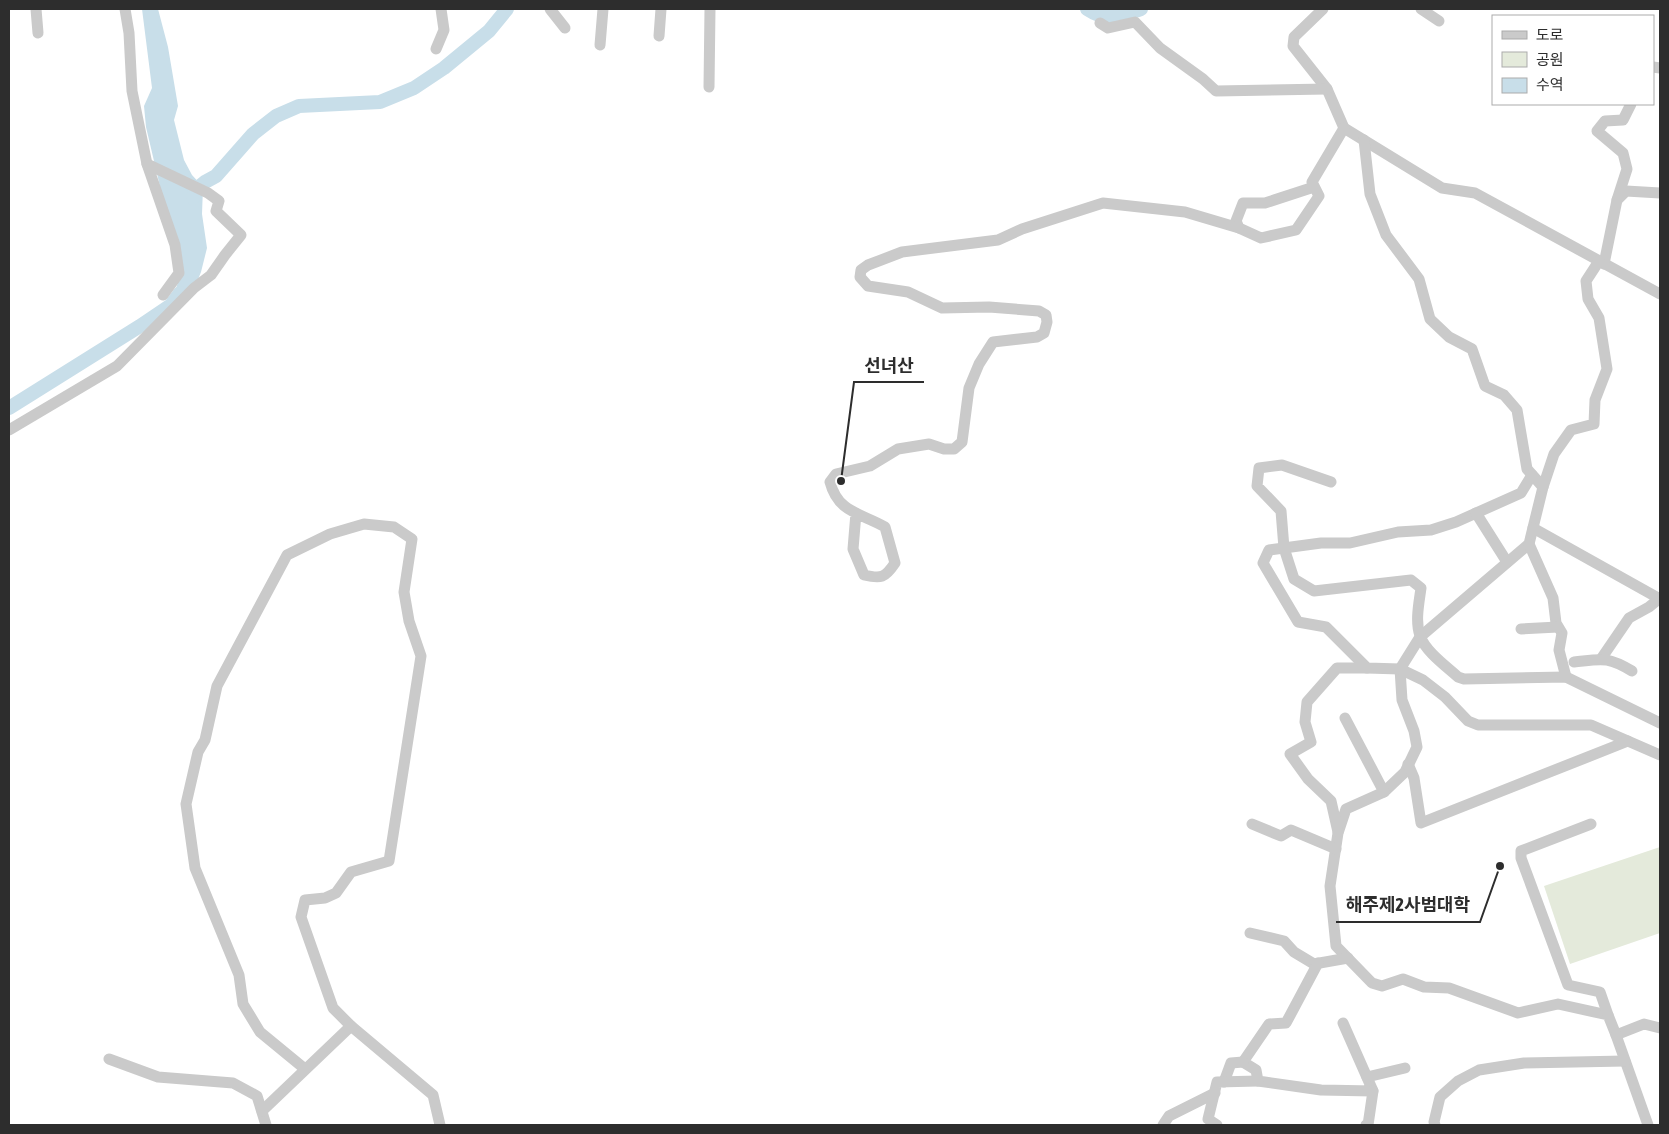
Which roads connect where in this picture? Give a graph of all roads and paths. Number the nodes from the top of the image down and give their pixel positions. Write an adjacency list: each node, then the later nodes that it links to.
1 (36, 9): 13 (street)
2 (125, 9): 22 (street)
3 (441, 9): 16 (street)
4 (550, 9): 12 (street)
5 (603, 9): 15 (street)
6 (661, 9): 14 (street)
7 (710, 9): 17 (street)
8 (1323, 9): 18 (street)
9 (1422, 9): 10 (street)
10 (1439, 21)
11 (1100, 23): 18 (street)
12 (565, 28)
13 (38, 33)
14 (659, 36)
15 (600, 45)
16 (436, 49)
17 (709, 87)
18 (1327, 89): 20 (street)
19 (1630, 105): 25 (street)
20 (1344, 128): 21 (street); 23 (street)
21 (1364, 140): 27 (street); 31 (street)
22 (150, 165): 29 (street); 30 (street)
23 (1314, 187): 26 (street); 26 (street)
24 (1660, 193): 25 (street)
25 (1616, 200): 27 (street)
26 (1240, 228): 34 (street)
27 (1602, 262): 28 (street); 33 (street)
28 (1660, 294)
29 (163, 295)
30 (9, 430)
31 (1532, 475): 33 (street); 35 (street)
32 (1331, 482): 38 (street)
33 (1543, 488): 36 (street)
34 (856, 513): 34 (street)
35 (1476, 513): 38 (street); 39 (street)
36 (1533, 528): 37 (street); 40 (street)
37 (1529, 544): 39 (street); 41 (street)
38 (1284, 548): 43 (street); 46 (street)
39 (1507, 562): 43 (street)
40 (1660, 599): 44 (street)
41 (1558, 627): 42 (street); 49 (street)
42 (1522, 629)
43 (1420, 637): 47 (street); 49 (street)
44 (1601, 659): 45 (street); 48 (street)
45 (1574, 662)
46 (1367, 668): 47 (street); 58 (street)
47 (1400, 669): 52 (street); 54 (street)
48 (1632, 671)
49 (1566, 677): 51 (street)
50 (1345, 718): 55 (street)
51 (1660, 723)
52 (1628, 741): 53 (street); 54 (street)
53 (1660, 755)
54 (1408, 764): 55 (street)
55 (1384, 792): 58 (street)
56 (1252, 824): 59 (street)
57 (1591, 824): 63 (street)
58 (1338, 833): 59 (street)
59 (1336, 849): 61 (street)
60 (1250, 933): 62 (street)
61 (1348, 958): 62 (street); 63 (street)
62 (1318, 963): 70 (street)
63 (1608, 1015): 67 (street)
64 (1342, 1023): 73 (street)
65 (351, 1026): 72 (street); 72 (street); 80 (street)
66 (1660, 1028): 67 (street)
67 (1616, 1035): 69 (street)
68 (109, 1059): 78 (street)
69 (1625, 1061): 84 (street); 85 (street)
70 (1243, 1062): 74 (street); 75 (street)
71 (1405, 1068): 73 (street)
72 (305, 1070): 78 (street)
73 (1367, 1077): 76 (street)
74 (1258, 1080): 75 (street); 76 (street)
75 (1224, 1082): 77 (street)
76 (1373, 1091): 83 (street)
77 (1215, 1092): 81 (street); 82 (street)
78 (262, 1111): 79 (street)
79 (266, 1125)
80 (440, 1125)
81 (1163, 1125)
82 (1217, 1125)
83 (1366, 1125)
84 (1435, 1125)
85 (1648, 1125)

